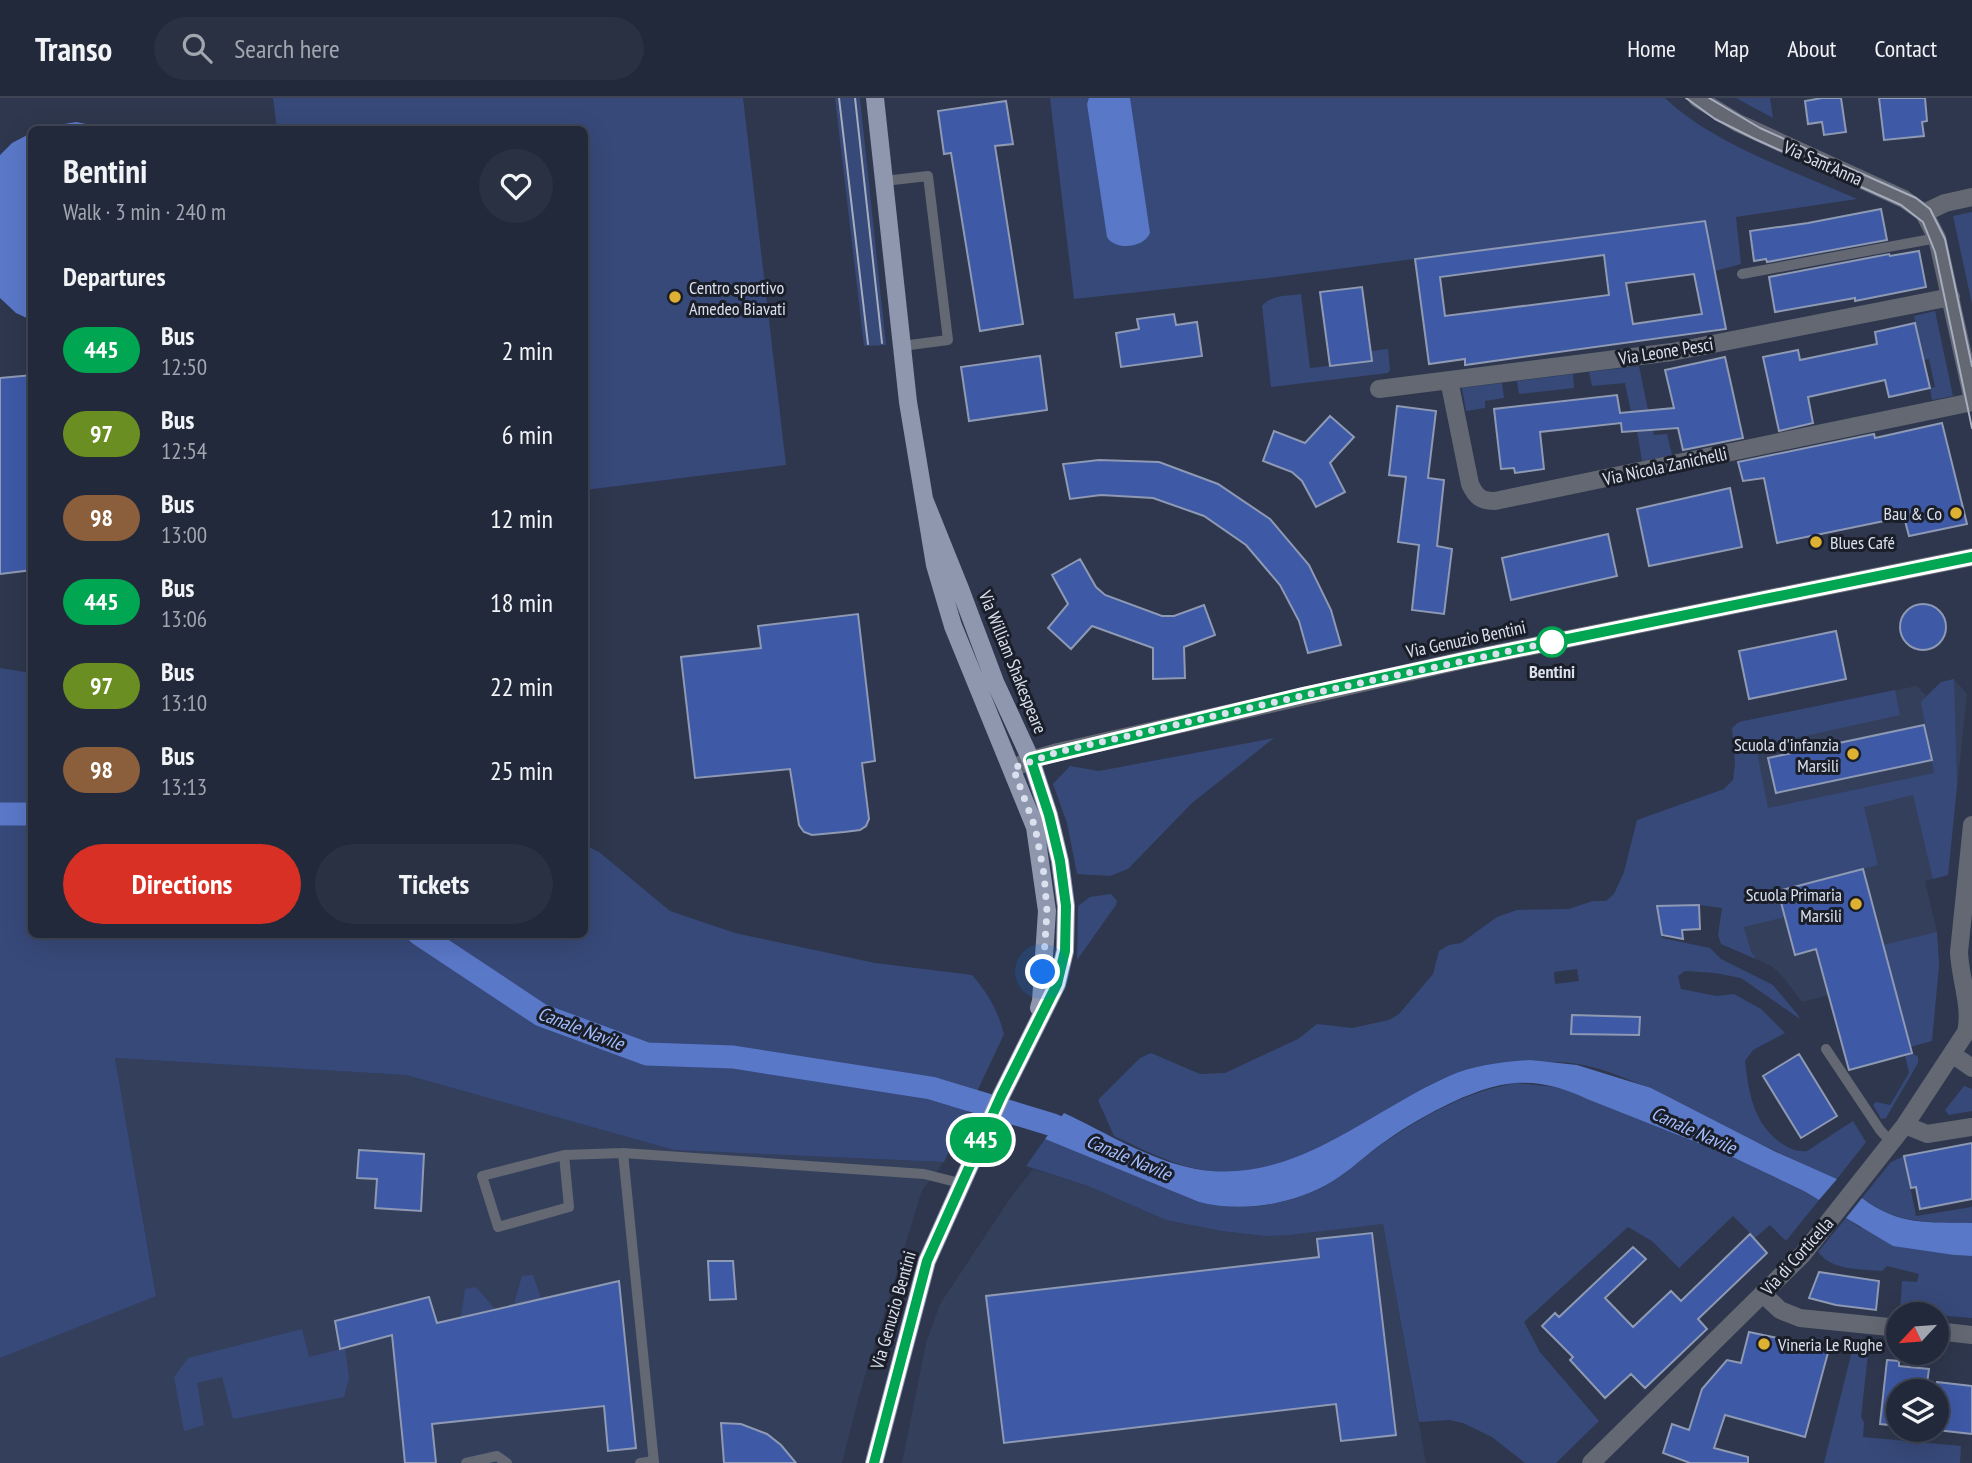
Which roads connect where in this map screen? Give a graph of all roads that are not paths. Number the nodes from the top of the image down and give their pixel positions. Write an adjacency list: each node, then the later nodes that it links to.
1 (875, 98): 3 (main road, Via William Shakespeare)
2 (1697, 98): 5 (street, Via Sant'Anna)
3 (884, 181): 9 (main road, Via William Shakespeare); 9 (lane)
4 (1972, 197): 5 (street)
5 (1924, 214): 6 (street, Via Sant'Anna)
6 (1937, 238): 7 (lane); 8 (street, Via Sant'Anna)
7 (1742, 274)
8 (1951, 297): 10 (street, Via Leone Pesci); 12 (street, Via Sant'Anna)
9 (902, 346): 14 (main road, Via William Shakespeare)
10 (1449, 380): 11 (street, Via Leone Pesci); 13 (street, Via Nicola Zanichelli)
11 (1379, 389)
12 (1972, 396)
13 (1972, 402)
14 (923, 499): 16 (main road, Via William Shakespeare); 17 (main road, Via William Shakespeare)
15 (1972, 557): 16 (street, Via Genuzio Bentini)
16 (1031, 760): 17 (street, Via Genuzio Bentini); 21 (main road, Via William Shakespeare)
17 (1013, 768): 21 (main road, Via William Shakespeare)
18 (1972, 825): 19 (street)
19 (1970, 862): 20 (street)
20 (1969, 1028): 23 (street, Via di Corticella)
21 (1026, 1045): 30 (main road, Via William Shakespeare)
22 (1826, 1049): 27 (lane)
23 (1952, 1055): 24 (street); 25 (street, Via di Corticella)
24 (1972, 1068)
25 (1905, 1125): 26 (street); 27 (street, Via di Corticella)
26 (1972, 1127)
27 (1887, 1149): 31 (street, Via di Corticella)
28 (623, 1153): 29 (lane); 30 (lane); 35 (lane)
29 (565, 1155): 29 (lane)
30 (963, 1178): 39 (main road, Via Genuzio Bentini)
31 (1763, 1294): 32 (street); 40 (street, Via di Corticella)
32 (1886, 1326)
33 (1950, 1332): 34 (street)
34 (1972, 1335)
35 (654, 1462): 38 (lane)
36 (467, 1463): 37 (lane)
37 (507, 1463)
38 (640, 1463)
39 (874, 1463)
40 (1591, 1463)

